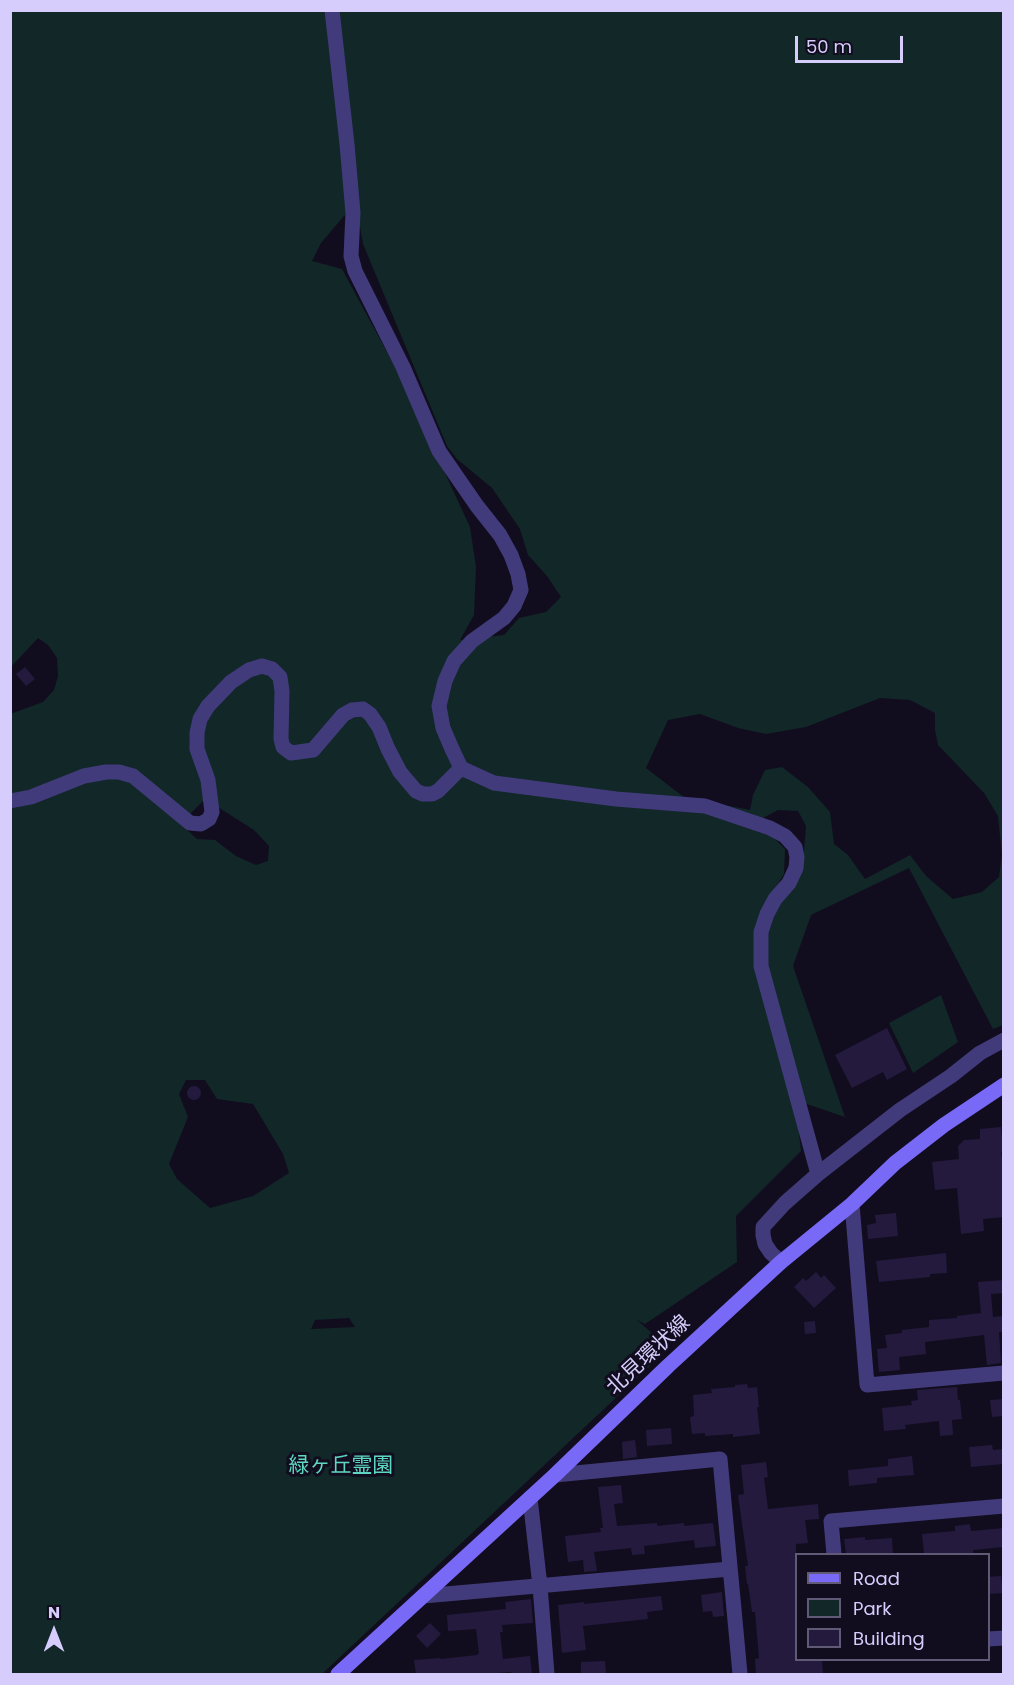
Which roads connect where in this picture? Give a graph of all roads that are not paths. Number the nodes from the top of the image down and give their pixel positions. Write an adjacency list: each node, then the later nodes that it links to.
1 (332, 10): 2 (street)
2 (461, 768): 3 (street); 6 (street)
3 (10, 801)
4 (1004, 1040): 6 (street)
5 (1004, 1085): 7 (main road, 北見環状線)
6 (818, 1174): 8 (street)
7 (852, 1204): 8 (main road, 北見環状線); 9 (street)
8 (781, 1262): 10 (main road, 北見環状線)
9 (1004, 1373)
10 (555, 1475): 11 (main road, 北見環状線); 14 (street)
11 (530, 1498): 15 (street); 16 (main road, 北見環状線)
12 (1004, 1506): 13 (street)
13 (834, 1553)
14 (730, 1569): 15 (street); 19 (street)
15 (540, 1586): 16 (street); 18 (street)
16 (423, 1596): 17 (main road, 北見環状線)
17 (338, 1674)
18 (547, 1674)
19 (740, 1674)

